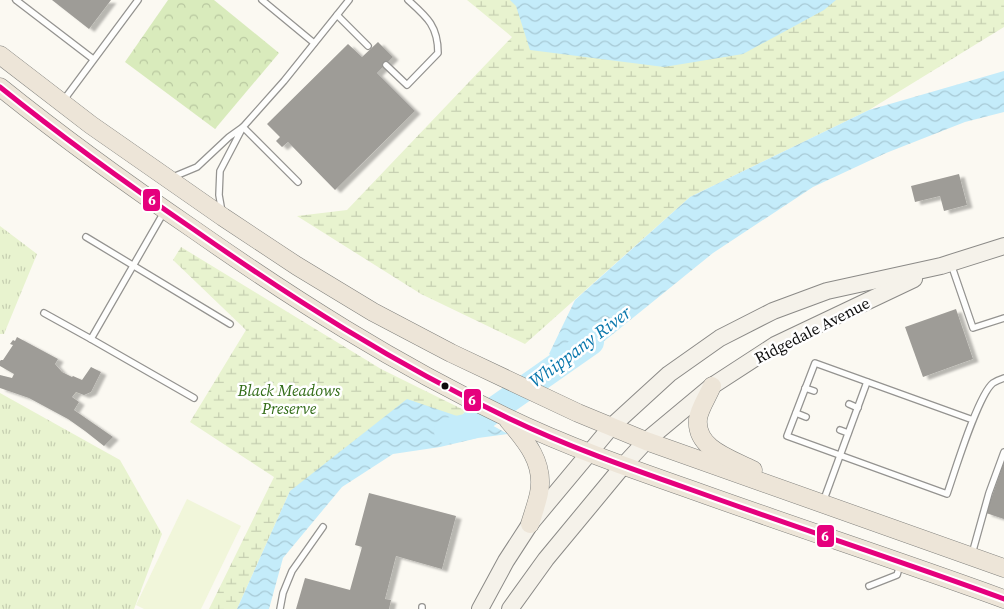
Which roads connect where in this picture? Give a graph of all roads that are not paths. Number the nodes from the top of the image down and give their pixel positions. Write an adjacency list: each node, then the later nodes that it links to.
1 (16, 0): 11 (lane)
2 (138, 0): 11 (lane)
3 (262, 0): 8 (lane)
4 (338, 0): 6 (lane)
5 (408, 0): 12 (lane)
6 (346, 3): 7 (lane)
7 (337, 15): 8 (lane); 9 (lane)
8 (314, 43): 15 (lane)
9 (368, 46)
10 (0, 55): 14 (main road)
11 (94, 59): 14 (lane)
12 (386, 65)
13 (0, 87): 18 (main road)
14 (62, 103): 16 (main road)
15 (243, 127): 16 (lane); 17 (lane); 19 (lane)
16 (168, 178): 19 (main road)
17 (298, 182)
18 (165, 210): 22 (lane); 37 (main road)
19 (223, 217): 40 (main road)
20 (86, 237): 22 (lane)
21 (1004, 246): 23 (main road, Ridgedale Avenue)
22 (133, 265): 26 (lane); 27 (lane)
23 (946, 265): 25 (lane); 30 (main road, Ridgedale Avenue); 40 (main road, Ridgedale Avenue)
24 (44, 313): 27 (lane)
25 (1004, 318)
26 (230, 324)
27 (91, 339): 33 (lane)
28 (1004, 378): 39 (lane)
29 (867, 382): 31 (lane); 35 (lane); 39 (lane)
30 (712, 386): 43 (main road, Ridgedale Avenue); 48 (main road)
31 (805, 388): 32 (lane); 36 (lane)
32 (814, 391)
33 (194, 398)
34 (849, 404): 35 (lane)
35 (858, 408): 42 (lane)
36 (796, 413): 38 (lane); 46 (lane)
37 (506, 417): 44 (main road); 50 (main road)
38 (806, 417)
39 (973, 420): 46 (lane)
40 (611, 427): 43 (main road); 44 (main road, Ridgedale Avenue)
41 (840, 430): 42 (lane)
42 (848, 433): 46 (lane)
43 (646, 441): 47 (main road, Ridgedale Avenue); 48 (main road)
44 (590, 452): 47 (main road); 50 (main road, Ridgedale Avenue)
45 (1004, 452): 52 (lane)
46 (841, 456): 49 (lane)
47 (623, 466): 53 (main road); 59 (main road, Ridgedale Avenue)
48 (769, 486): 49 (main road)
49 (823, 504): 52 (main road)
50 (530, 524): 58 (main road, Ridgedale Avenue)
51 (323, 527): 57 (lane)
52 (971, 556): 54 (main road)
53 (901, 563): 55 (lane); 56 (main road)
54 (1004, 568)
55 (869, 586)
56 (1004, 599)
57 (280, 609)
58 (480, 609)
59 (510, 609)

